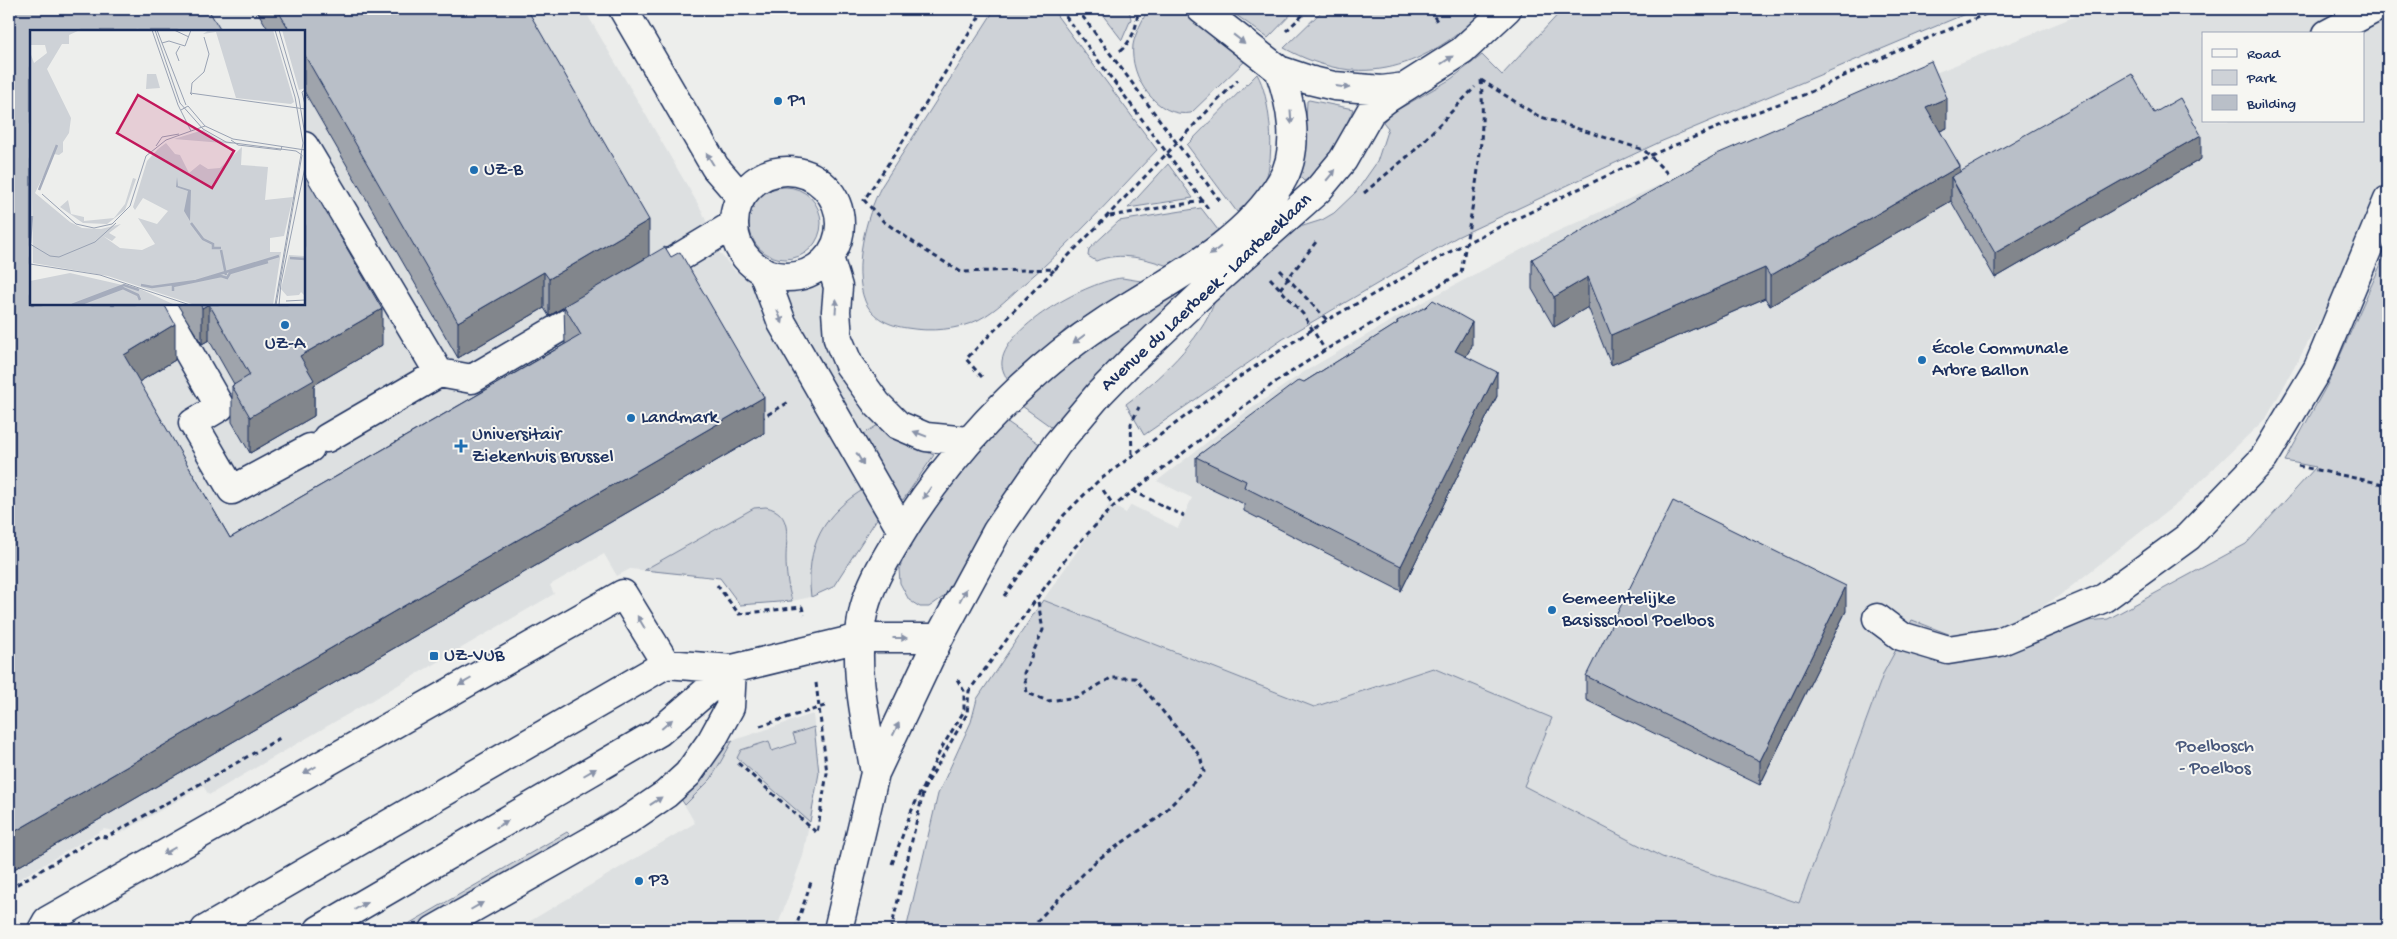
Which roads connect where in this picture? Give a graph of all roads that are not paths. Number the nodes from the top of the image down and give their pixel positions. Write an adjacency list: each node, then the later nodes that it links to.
1 (623, 9): 9 (street, one-way to 1)
2 (1201, 9): 6 (street, Avenue du Laerbeek - Laarbeeklaan, one-way to 6)
3 (1507, 9): 7 (street, Avenue du Laerbeek - Laarbeeklaan, one-way to 3)
4 (2374, 9): 5 (street)
5 (2331, 32)
6 (1270, 63): 7 (street, Avenue du Laerbeek - Laarbeeklaan, one-way to 7); 12 (street, Avenue du Laerbeek - Laarbeeklaan, one-way to 12)
7 (1406, 87): 12 (street, Avenue du Laerbeek - Laarbeeklaan, one-way to 7)
8 (305, 148): 16 (street)
9 (741, 197): 11 (street); 13 (street)
10 (2388, 200): 19 (street)
11 (733, 225): 14 (street); 16 (street)
12 (1249, 236): 17 (street, Avenue du Laerbeek - Laarbeeklaan, one-way to 17); 21 (street, Avenue du Laerbeek - Laarbeeklaan, one-way to 12)
13 (829, 257): 14 (street); 17 (street, one-way to 13)
14 (763, 272): 18 (street, one-way to 18)
15 (162, 305): 16 (street)
16 (439, 373)
17 (968, 442): 18 (street, Avenue du Laerbeek - Laarbeeklaan, one-way to 18)
18 (902, 531): 20 (street, Avenue du Laerbeek - Laarbeeklaan)
19 (1877, 618)
20 (860, 638): 21 (street, one-way to 21); 23 (street); 24 (street, Avenue du Laerbeek - Laarbeeklaan)
21 (939, 638): 24 (street, Avenue du Laerbeek - Laarbeeklaan, one-way to 21)
22 (666, 664): 23 (street); 25 (street, one-way to 25); 26 (street)
23 (732, 669): 27 (street, one-way to 23); 28 (street, one-way to 23)
24 (875, 773): 29 (street, Avenue du Laerbeek - Laarbeeklaan)
25 (42, 930)
26 (205, 930)
27 (319, 930)
28 (434, 930)
29 (838, 930)

